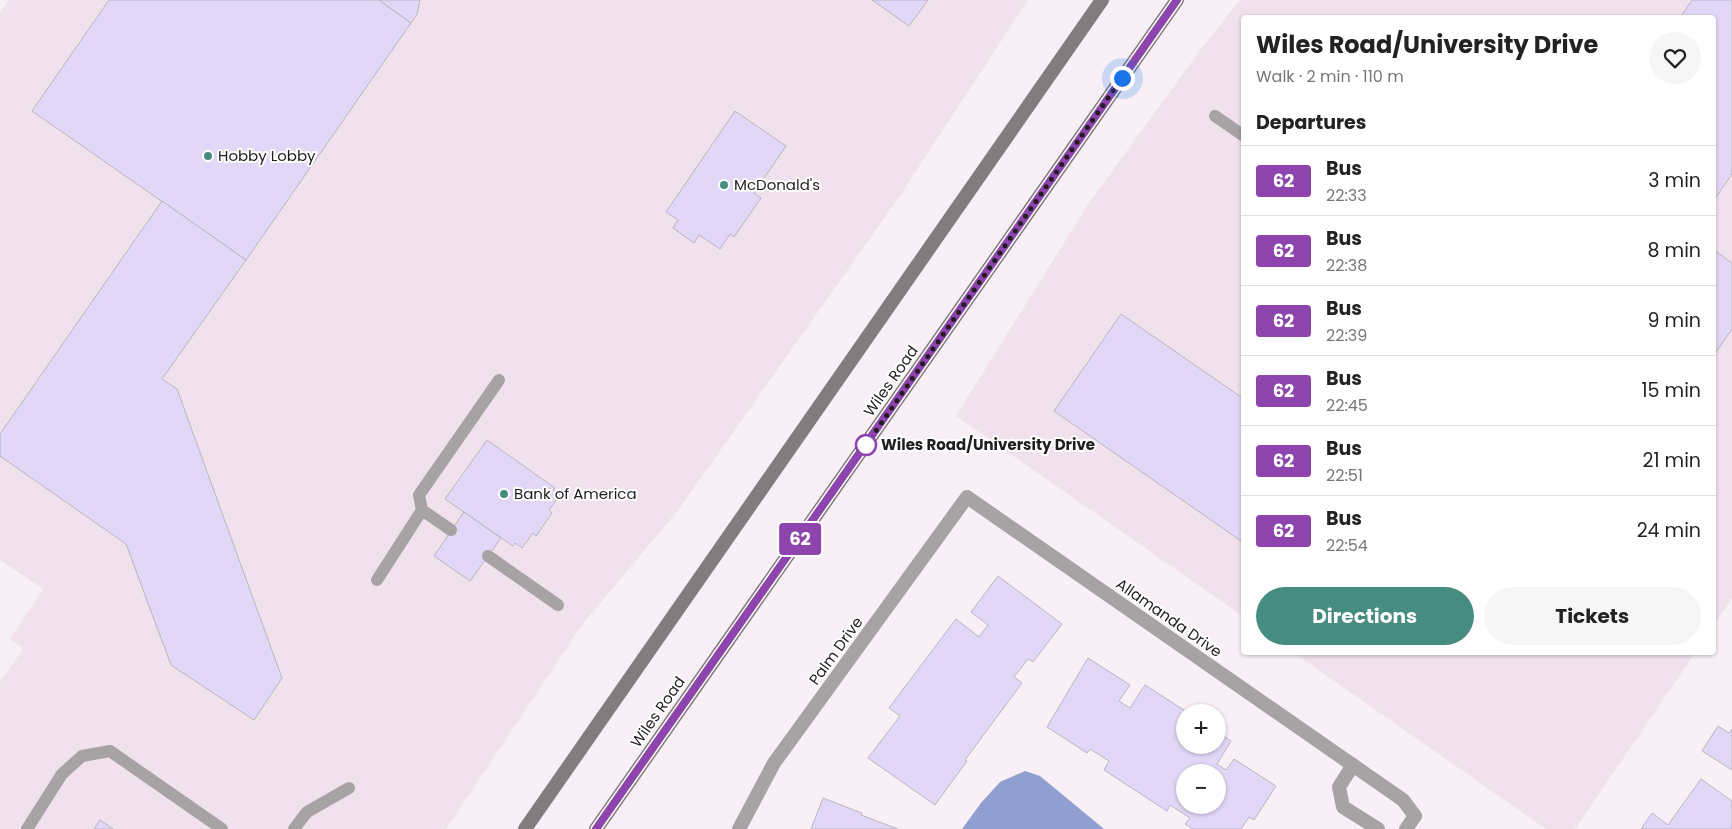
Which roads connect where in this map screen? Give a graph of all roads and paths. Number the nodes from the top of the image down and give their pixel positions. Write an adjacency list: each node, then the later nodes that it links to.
1 (1102, 0): 17 (main road)
2 (1177, 0): 18 (main road, Wiles Road)
3 (1215, 116): 4 (lane)
4 (1241, 134)
5 (499, 380): 7 (lane)
6 (967, 497): 12 (street, Allamanda Drive); 19 (street, Palm Drive)
7 (422, 510): 8 (lane); 10 (lane)
8 (451, 530)
9 (488, 556): 11 (lane)
10 (377, 580)
11 (558, 604)
12 (1353, 765): 20 (street); 21 (street, Allamanda Drive)
13 (349, 788): 16 (lane)
14 (27, 829): 15 (lane)
15 (222, 829)
16 (294, 829)
17 (525, 829)
18 (596, 829)
19 (740, 829)
20 (1378, 829)
21 (1406, 829)

